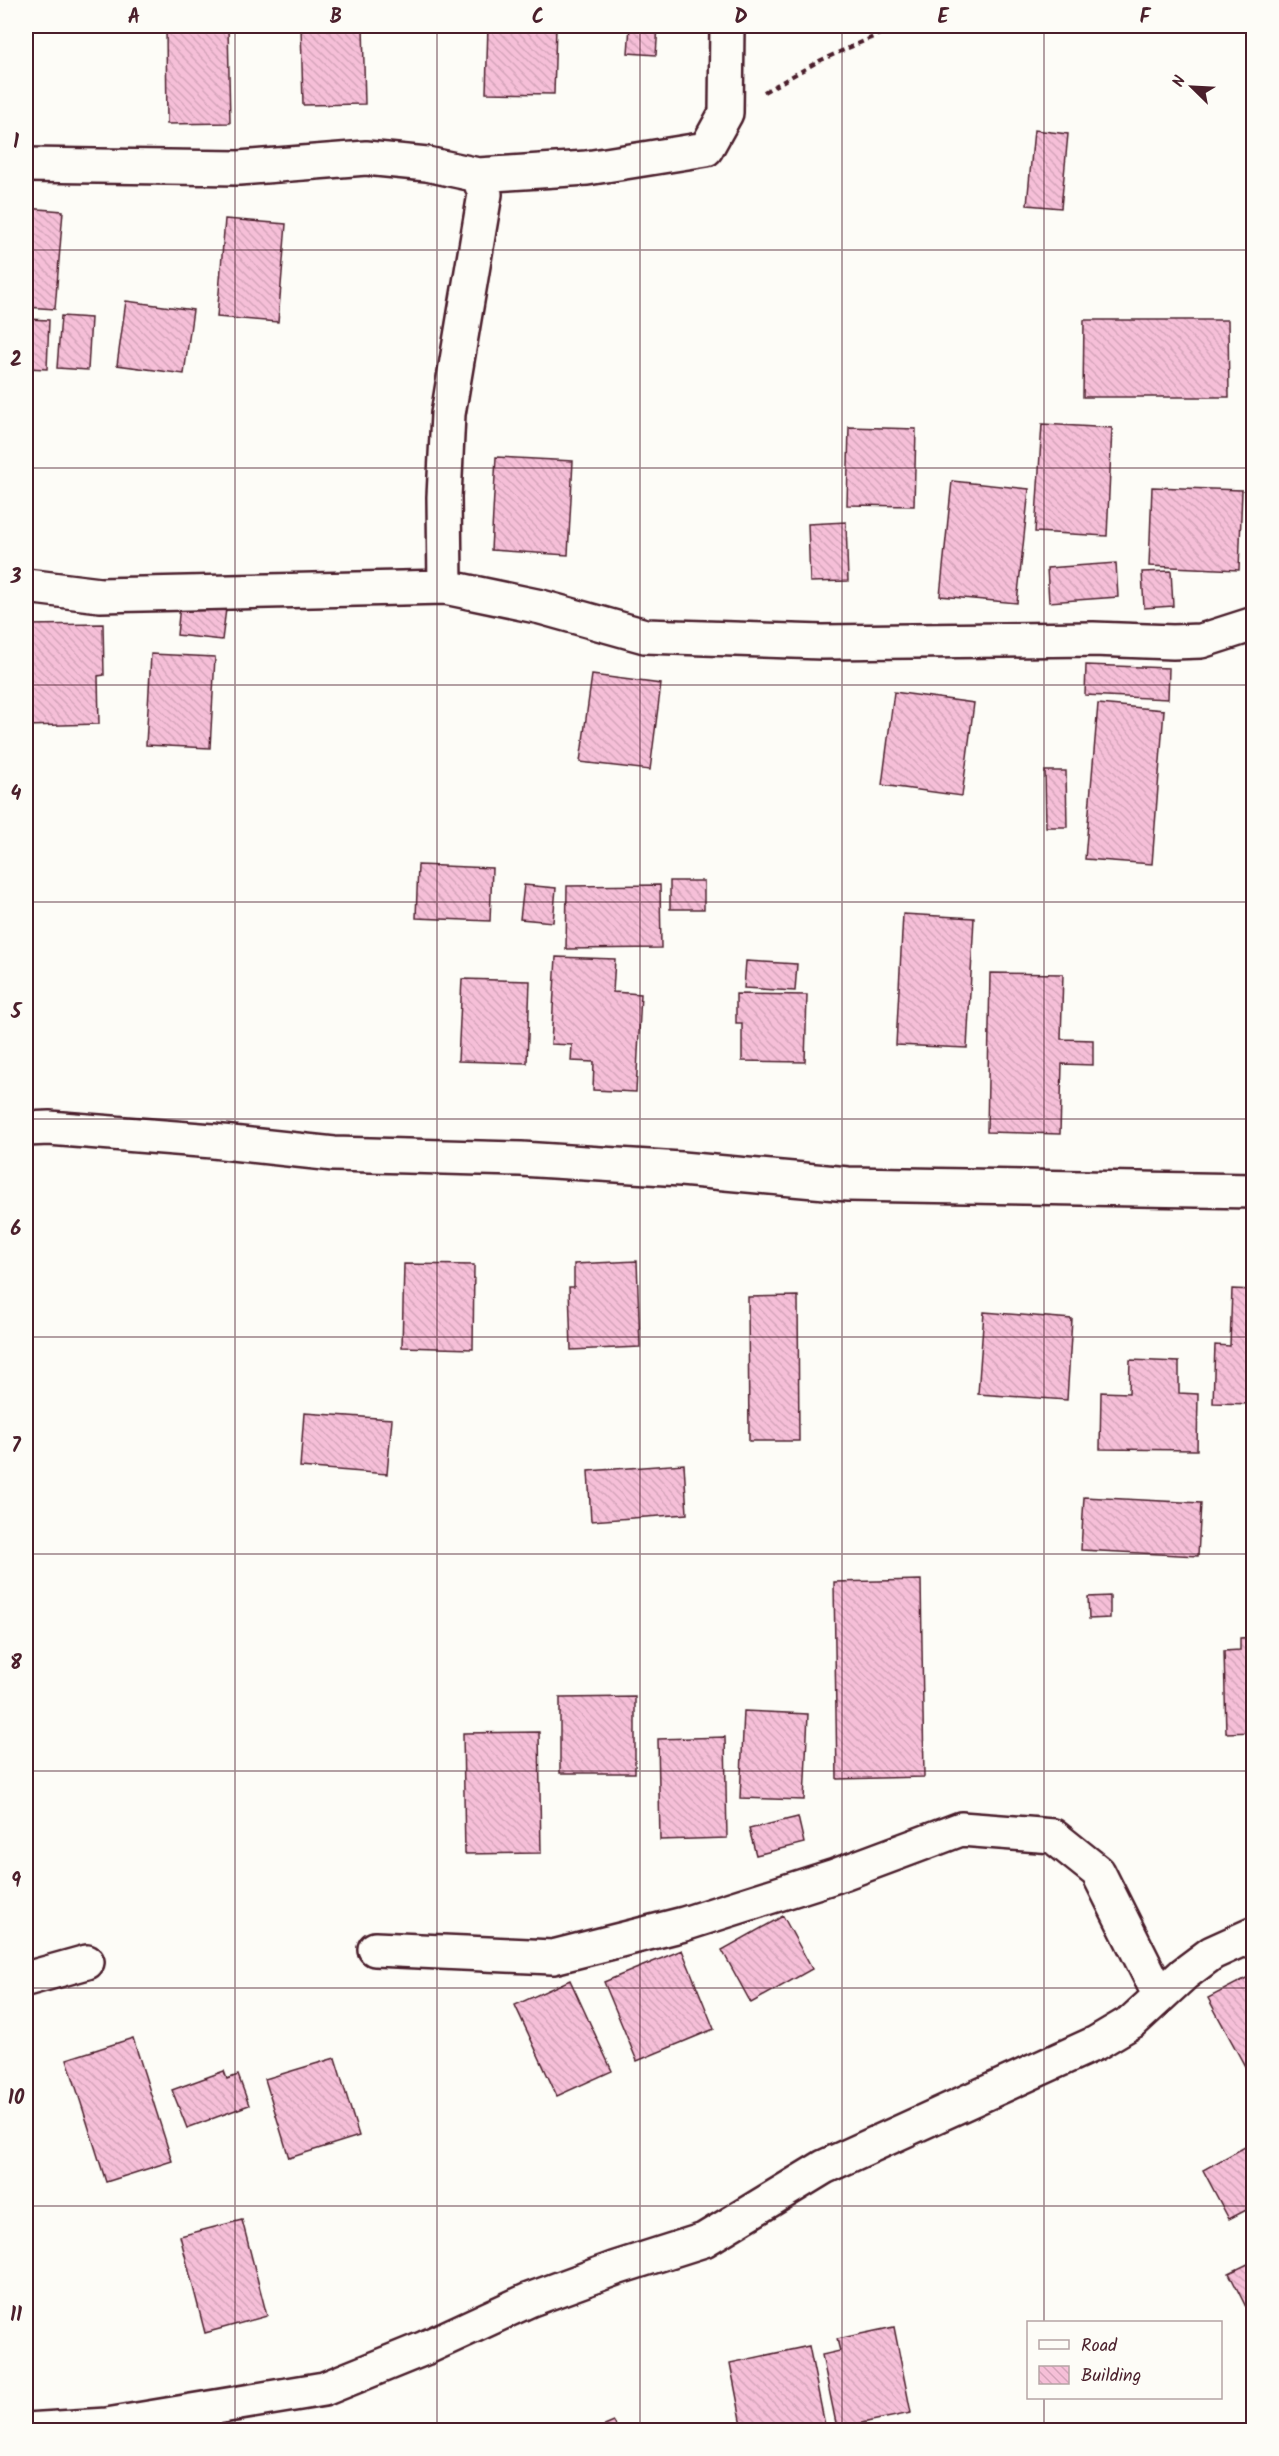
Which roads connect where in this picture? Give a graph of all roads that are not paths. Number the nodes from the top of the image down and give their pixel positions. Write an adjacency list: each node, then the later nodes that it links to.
1 (727, 26): 3 (street)
2 (26, 165): 3 (street)
3 (478, 175): 5 (street)
4 (26, 586): 5 (street)
5 (445, 587): 6 (street)
6 (1254, 624)
7 (26, 1129): 8 (street)
8 (1254, 1191)
9 (1254, 1934): 13 (street)
10 (375, 1950): 13 (street)
11 (87, 1962): 12 (street)
12 (26, 1979)
13 (1160, 1996): 14 (street)
14 (26, 2430)

